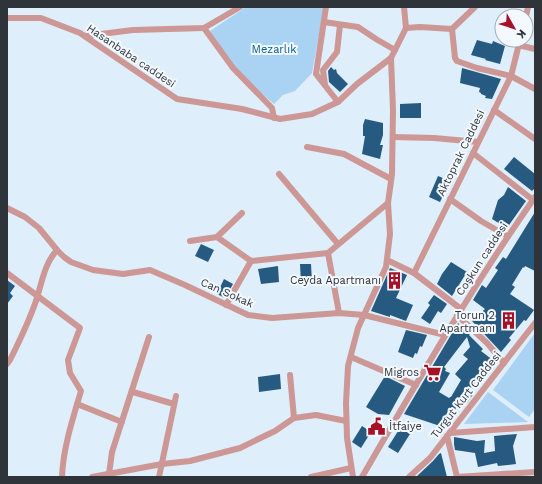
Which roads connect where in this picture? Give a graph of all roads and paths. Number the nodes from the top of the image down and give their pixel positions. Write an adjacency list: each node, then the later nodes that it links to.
1 (240, 7): 8 (street)
2 (326, 7): 6 (street)
3 (404, 7): 9 (street)
4 (475, 7): 10 (street)
5 (7, 18): 11 (street, Hasanbaba caddesi)
6 (324, 22): 7 (street); 16 (street)
7 (340, 25): 13 (street); 16 (street)
8 (204, 28): 11 (street); 20 (street)
9 (406, 28): 10 (street); 13 (street)
10 (452, 29): 15 (street)
11 (85, 36): 20 (street, Hasanbaba caddesi)
12 (518, 48): 15 (street, Aktoprak Caddesi)
13 (395, 50): 14 (street)
14 (391, 58): 18 (street, Hasanbaba caddesi); 21 (street)
15 (511, 76): 17 (street); 19 (street, Aktoprak Caddesi)
16 (325, 85): 18 (street)
17 (535, 89)
18 (338, 102): 20 (street, Hasanbaba caddesi)
19 (494, 110): 22 (street); 23 (street, Aktoprak Caddesi)
20 (274, 118)
21 (393, 137): 23 (street); 27 (street)
22 (535, 139)
23 (478, 142): 25 (street, Aktoprak Caddesi)
24 (307, 147): 27 (street)
25 (473, 153): 28 (street); 29 (street, Aktoprak Caddesi)
26 (279, 174): 36 (street)
27 (391, 179): 30 (street)
28 (534, 198): 33 (street, Coşkun caddesi)
29 (450, 199): 33 (street); 42 (street, Aktoprak Caddesi)
30 (388, 203): 36 (street); 39 (street)
31 (7, 208): 37 (street, Can Sokak)
32 (242, 213): 34 (street)
33 (508, 236): 45 (street, Coşkun caddesi)
34 (217, 237): 35 (street); 40 (street)
35 (190, 241)
36 (338, 244): 38 (street)
37 (57, 250): 43 (street); 44 (street, Can Sokak)
38 (328, 253): 40 (street); 46 (street)
39 (387, 260): 42 (street); 47 (street)
40 (251, 262): 44 (street)
41 (7, 273): 43 (street)
42 (414, 273): 45 (street)
43 (38, 295): 54 (street); 59 (street)
44 (226, 305): 46 (street, Can Sokak)
45 (461, 309): 48 (street, Coşkun caddesi)
46 (339, 313): 47 (street, Can Sokak)
47 (364, 315): 50 (street, Can Sokak); 52 (street)
48 (457, 315): 50 (street, Coşkun caddesi); 53 (street)
49 (535, 322): 53 (street, Turgut Kurt Caddesi)
50 (445, 335): 56 (street, Coşkun caddesi)
51 (149, 337): 57 (street)
52 (350, 357): 56 (street); 62 (street)
53 (504, 363): 65 (street, Turgut Kurt Caddesi)
54 (7, 364)
55 (290, 375): 61 (street)
56 (416, 385): 76 (street, Coşkun caddesi)
57 (133, 392): 60 (street); 63 (street)
58 (176, 396): 60 (street)
59 (77, 404): 63 (street); 71 (street)
60 (174, 404): 66 (street)
61 (294, 418): 62 (street); 66 (street)
62 (346, 421): 67 (street)
63 (122, 422): 69 (street)
64 (535, 427): 65 (street)
65 (448, 435): 77 (street, Turgut Kurt Caddesi); 78 (street)
66 (162, 464): 69 (street); 73 (street)
67 (352, 468): 74 (street); 75 (street)
68 (535, 472): 70 (street)
69 (109, 474): 72 (street)
70 (504, 475): 78 (street)
71 (62, 477)
72 (92, 477)
73 (159, 477)
74 (311, 477)
75 (353, 477)
76 (362, 477)
77 (409, 477)
78 (457, 477)

